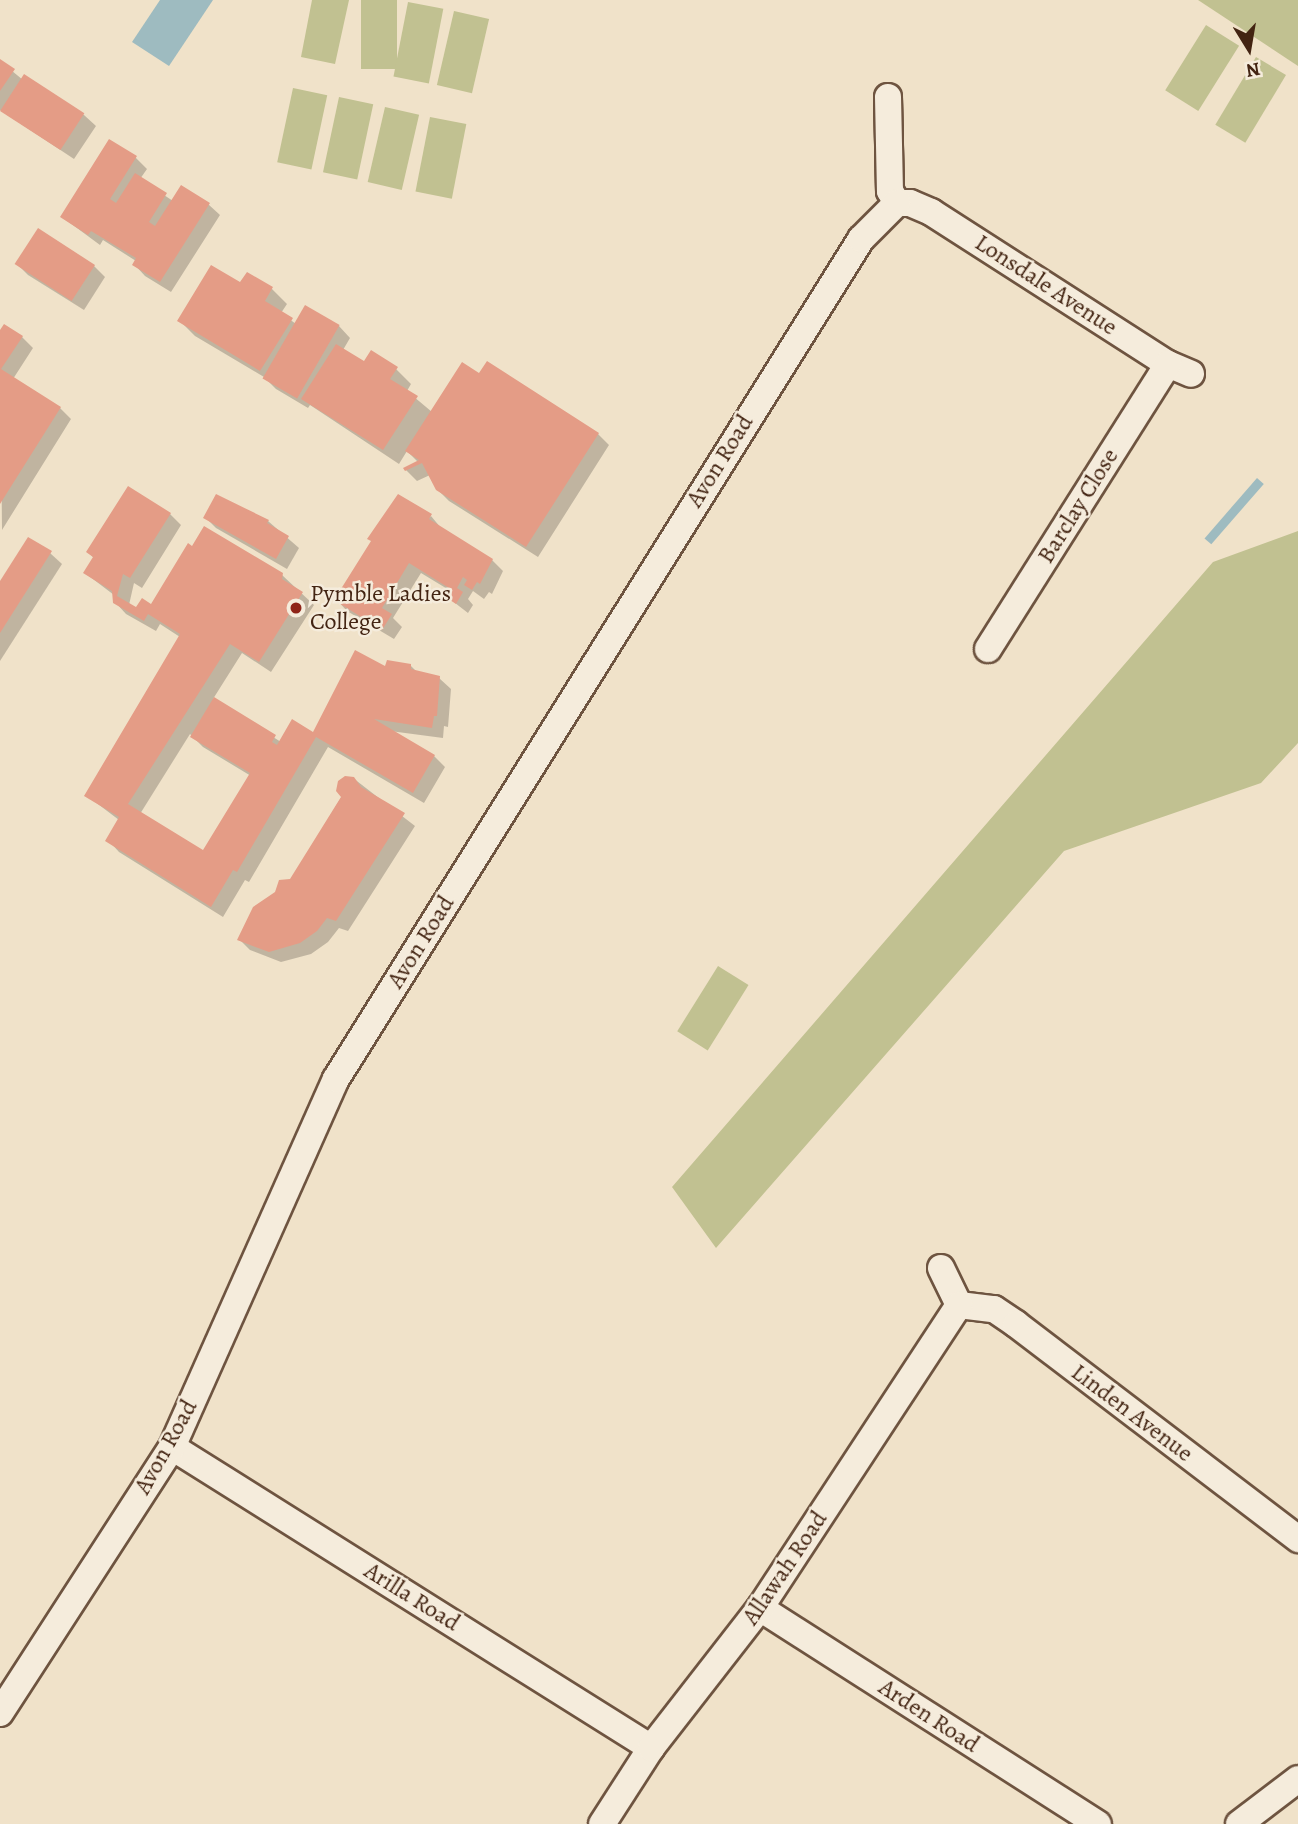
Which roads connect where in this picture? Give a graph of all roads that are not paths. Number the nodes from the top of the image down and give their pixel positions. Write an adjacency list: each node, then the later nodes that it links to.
1 (888, 97): 2 (street)
2 (897, 203): 3 (street, Lonsdale Avenue); 7 (street, Avon Road)
3 (1180, 369): 4 (street, Barclay Close)
4 (988, 649)
5 (941, 1268): 6 (street)
6 (959, 1305): 8 (street, Linden Avenue); 9 (street, Allawah Road)
7 (172, 1447): 10 (street, Avon Road); 11 (street, Arilla Road)
8 (1298, 1539)
9 (760, 1608): 11 (street, Allawah Road); 14 (street, Arden Road)
10 (0, 1713)
11 (651, 1748): 13 (street, Allawah Road)
12 (1298, 1779): 15 (street)
13 (603, 1824)
14 (1098, 1824)
15 (1240, 1824)

